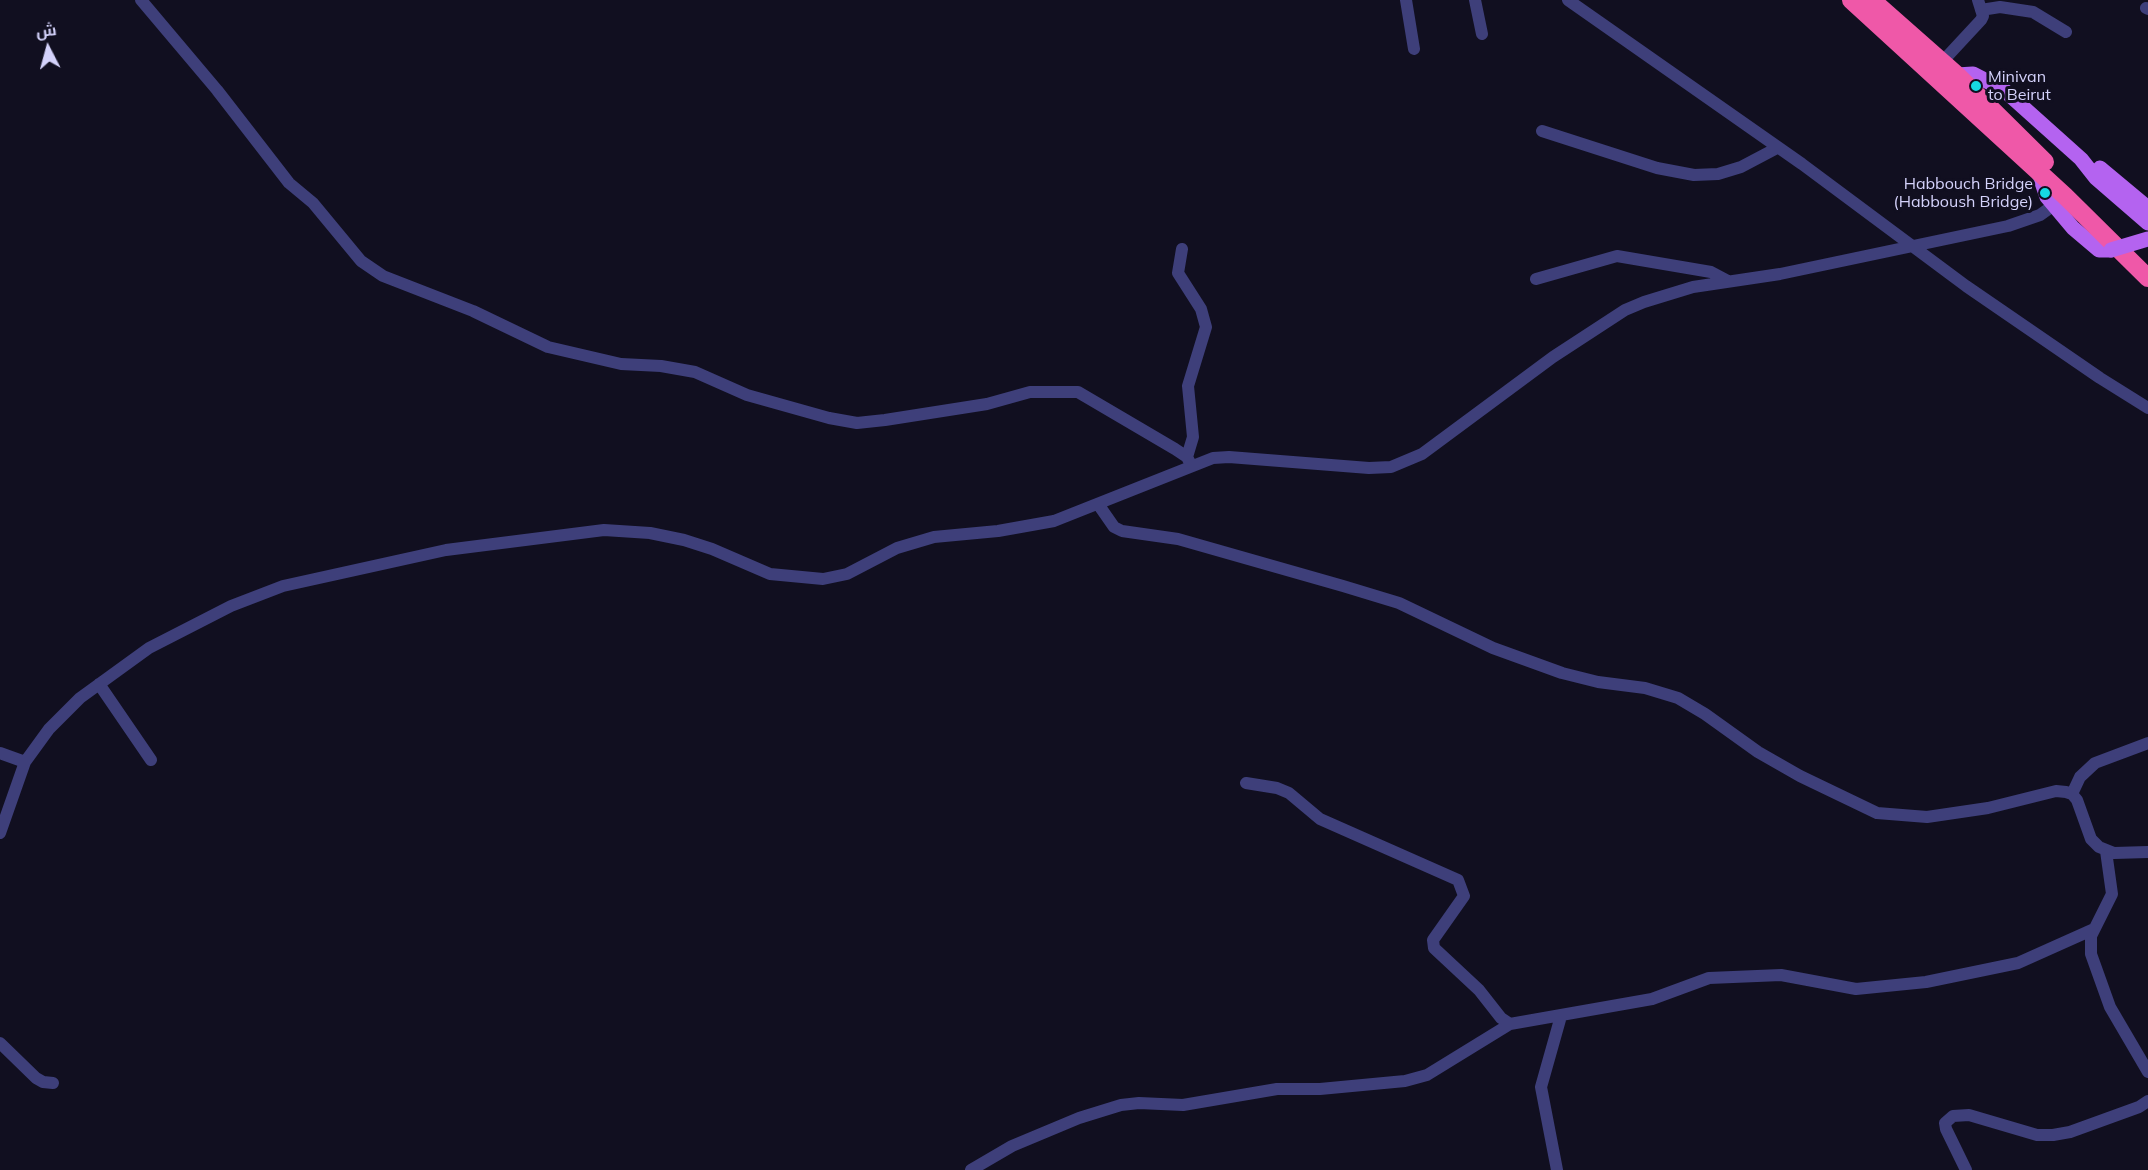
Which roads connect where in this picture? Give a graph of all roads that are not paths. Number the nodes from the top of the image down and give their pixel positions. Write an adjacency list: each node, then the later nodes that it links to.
1 (141, 0): 27 (street)
2 (1406, 0): 10 (street)
3 (1475, 0): 9 (street)
4 (1568, 0): 14 (street)
5 (1851, 0): 16 (highway)
6 (1872, 0): 11 (highway)
7 (1980, 5): 8 (street); 11 (street)
8 (2066, 32)
9 (1482, 34)
10 (1414, 49)
11 (1942, 62): 12 (highway)
12 (1957, 75): 15 (main road); 22 (highway)
13 (1542, 131): 14 (street)
14 (1777, 148): 20 (street)
15 (2081, 159): 17 (main road); 18 (main road)
16 (2059, 201): 19 (main road, bridge); 20 (street); 23 (highway)
17 (2148, 208)
18 (2148, 223)
19 (2148, 239)
20 (1914, 246): 25 (street); 26 (street)
21 (1182, 249): 27 (street)
22 (2148, 265)
23 (2148, 278)
24 (1536, 279): 25 (street)
25 (1728, 281): 27 (street)
26 (2148, 408)
27 (1189, 461): 28 (street)
28 (1098, 504): 29 (street); 35 (street)
29 (99, 684): 32 (street); 33 (street)
30 (2148, 743): 35 (street)
31 (0, 753): 33 (street)
32 (151, 760)
33 (25, 762): 36 (street)
34 (1246, 783): 41 (street)
35 (2072, 794): 37 (street)
36 (0, 833)
37 (2106, 851): 38 (street); 39 (street)
38 (2148, 852)
39 (2094, 928): 40 (street); 43 (street)
40 (1561, 1016): 41 (street); 47 (street)
41 (1510, 1024): 46 (street)
42 (0, 1043): 44 (street)
43 (2148, 1072)
44 (53, 1083)
45 (2148, 1101): 48 (street)
46 (971, 1170)
47 (1557, 1170)
48 (1966, 1170)

